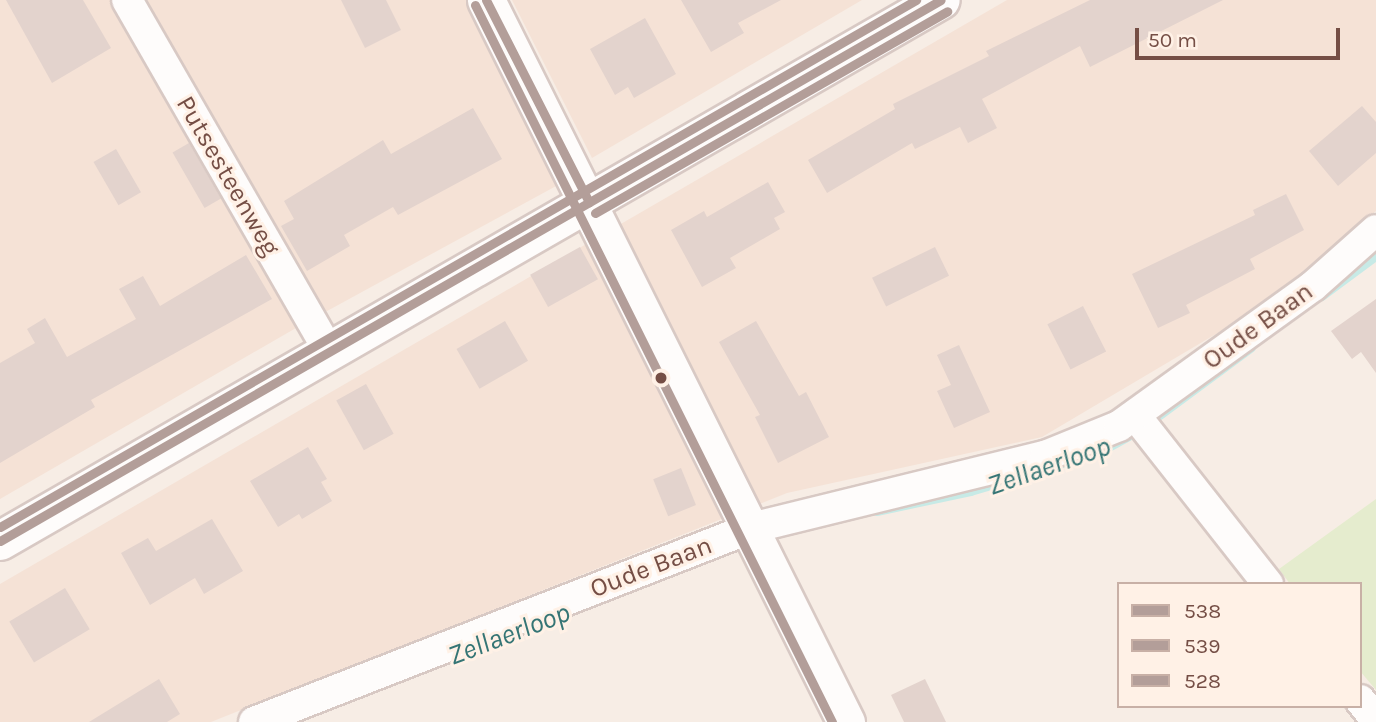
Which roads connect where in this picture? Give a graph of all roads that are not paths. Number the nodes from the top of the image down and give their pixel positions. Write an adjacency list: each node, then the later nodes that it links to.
1 (127, 0): 6 (street, Putsesteenweg)
2 (486, 0): 4 (street)
3 (941, 0): 4 (main road)
4 (589, 202): 6 (main road); 8 (street)
5 (1376, 230): 7 (street, Oude Baan)
6 (330, 353): 9 (main road)
7 (1135, 415): 8 (street, Oude Baan); 10 (street)
8 (751, 528): 13 (street, Oude Baan); 14 (street)
9 (0, 541)
10 (1266, 582)
11 (1362, 702): 12 (street)
12 (1376, 720)
13 (254, 722)
14 (846, 722)

